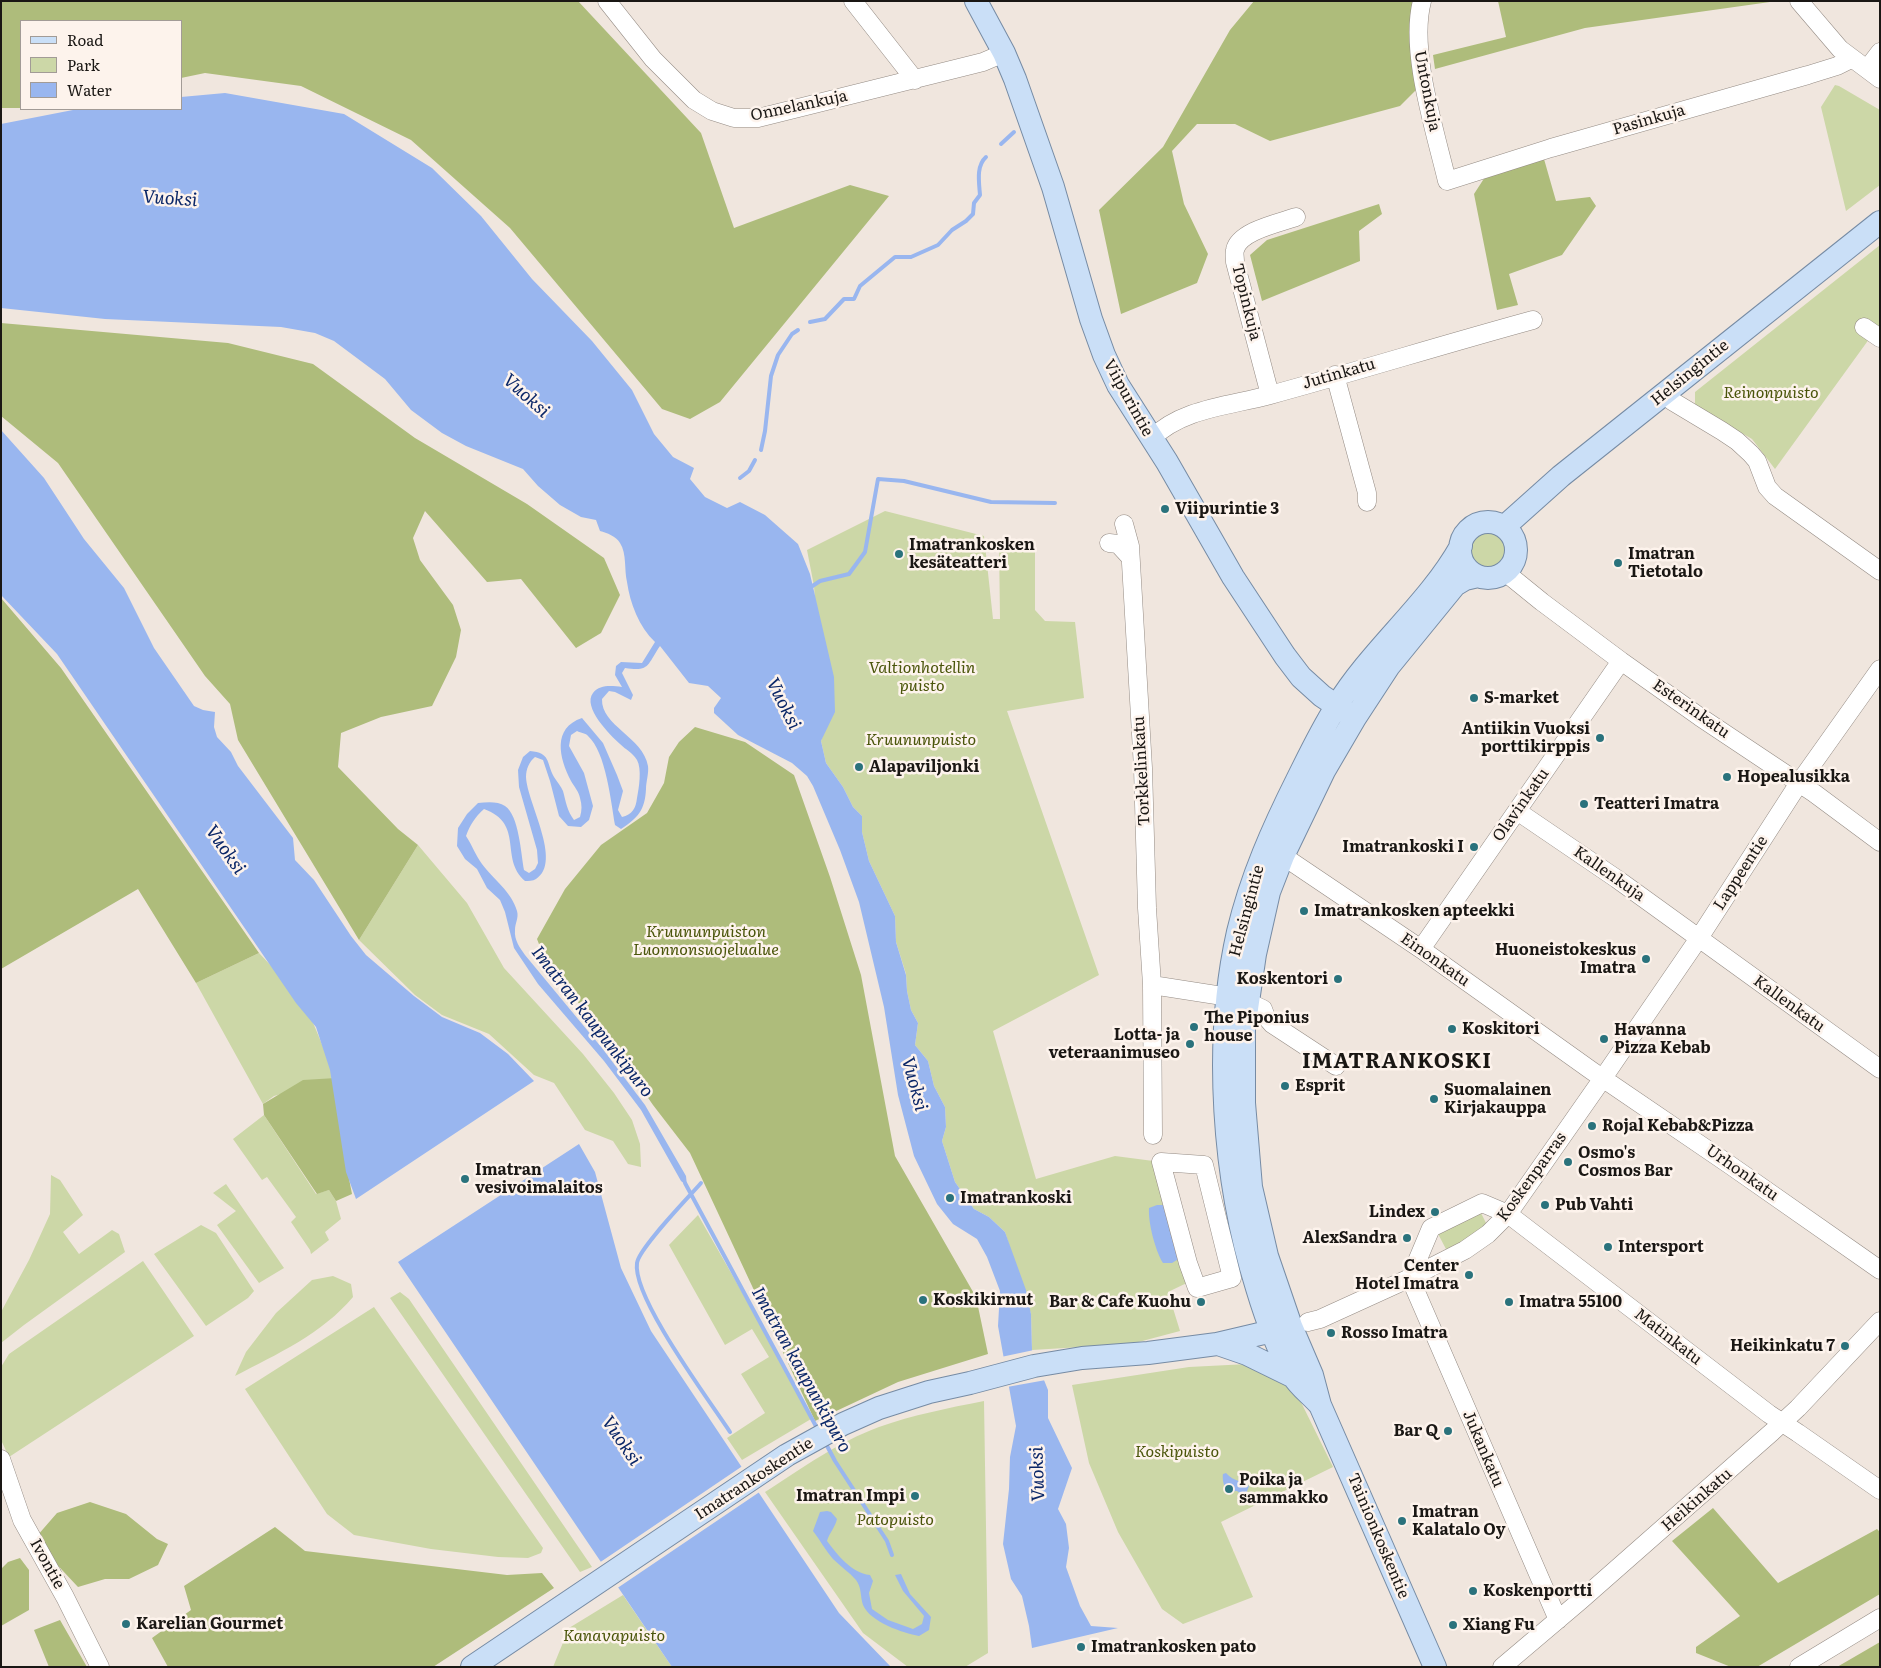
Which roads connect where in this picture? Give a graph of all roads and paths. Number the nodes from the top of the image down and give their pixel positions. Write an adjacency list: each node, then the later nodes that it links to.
1 (607, 1): 10 (street, Onnelankuja)
2 (852, 1): 10 (street)
3 (976, 1): 6 (main road, Viipurintie)
4 (1422, 1): 11 (street, Untonkuja)
5 (1799, 1): 8 (street)
6 (1004, 52): 10 (street, Onnelankuja); 20 (main road, Viipurintie)
7 (1880, 52): 9 (street)
8 (1851, 59): 9 (street); 11 (street, Pasinkuja)
9 (1874, 74)
10 (914, 80)
11 (1447, 181)
12 (1296, 217): 19 (street, Topinkuja)
13 (1880, 222): 18 (main road, Helsingintie)
14 (1533, 320): 17 (street, Jutinkatu)
15 (1864, 327): 16 (street)
16 (1880, 338)
17 (1335, 375): 19 (street, Jutinkatu); 21 (street)
18 (1663, 394): 23 (main road, Helsingintie); 27 (street)
19 (1270, 395): 20 (street, Jutinkatu)
20 (1151, 439): 32 (main road, Viipurintie)
21 (1367, 502)
22 (1124, 524): 26 (street, Torkkelinkatu)
23 (1504, 527): 25 (main road); 28 (main road)
24 (1109, 543): 26 (street)
25 (1461, 546): 29 (main road); 32 (main road, Helsingintie)
26 (1130, 557): 39 (street, Torkkelinkatu)
27 (1880, 571)
28 (1505, 572): 29 (main road); 30 (street, Esterinkatu)
29 (1478, 576): 32 (main road, Helsingintie)
30 (1622, 661): 33 (street, Esterinkatu); 34 (street, Olavinkatu)
31 (1880, 669): 33 (street, Lappeentie)
32 (1345, 712): 36 (main road, Helsingintie)
33 (1799, 783): 35 (street, Esterinkatu); 37 (street, Lappeentie)
34 (1518, 811): 37 (street, Kallenkuja); 38 (street, Olavinkatu)
35 (1880, 842)
36 (1274, 852): 38 (street, Einonkatu); 40 (main road, Helsingintie)
37 (1699, 938): 42 (street, Kallenkatu); 43 (street, Lappeentie)
38 (1421, 949): 43 (street, Einonkatu)
39 (1152, 985): 40 (street); 44 (street, Torkkelinkatu)
40 (1238, 999): 41 (street); 50 (main road, Helsingintie)
41 (1336, 1066)
42 (1880, 1069)
43 (1603, 1078): 46 (street, Koskenparras); 47 (street, Urhonkatu)
44 (1153, 1134)
45 (1204, 1165): 45 (street)
46 (1508, 1214): 48 (street, Koskenparras); 48 (street, Matinkatu); 54 (street, Matinkatu)
47 (1880, 1270)
48 (1410, 1278): 50 (street, Koskenparras); 58 (street, Jukankatu)
49 (1880, 1321): 54 (street, Heikinkatu)
50 (1290, 1327): 51 (main road, Imatrankoskentie); 52 (main road, Tainionkoskentie); 53 (main road, Tainionkoskentie)
51 (1217, 1344): 52 (main road, Imatrankoskentie); 60 (main road, Imatrankoskentie)
52 (1294, 1377): 53 (main road, Tainionkoskentie)
53 (1320, 1405): 61 (main road, Tainionkoskentie)
54 (1781, 1423): 56 (street, Matinkatu); 58 (street, Heikinkatu)
55 (1, 1459): 59 (street, Ivontie)
56 (1880, 1490)
57 (1880, 1618): 63 (street)
58 (1558, 1620): 62 (street, Heikinkatu)
59 (100, 1667)
60 (472, 1667)
61 (1436, 1667)
62 (1502, 1667)
63 (1798, 1667)

